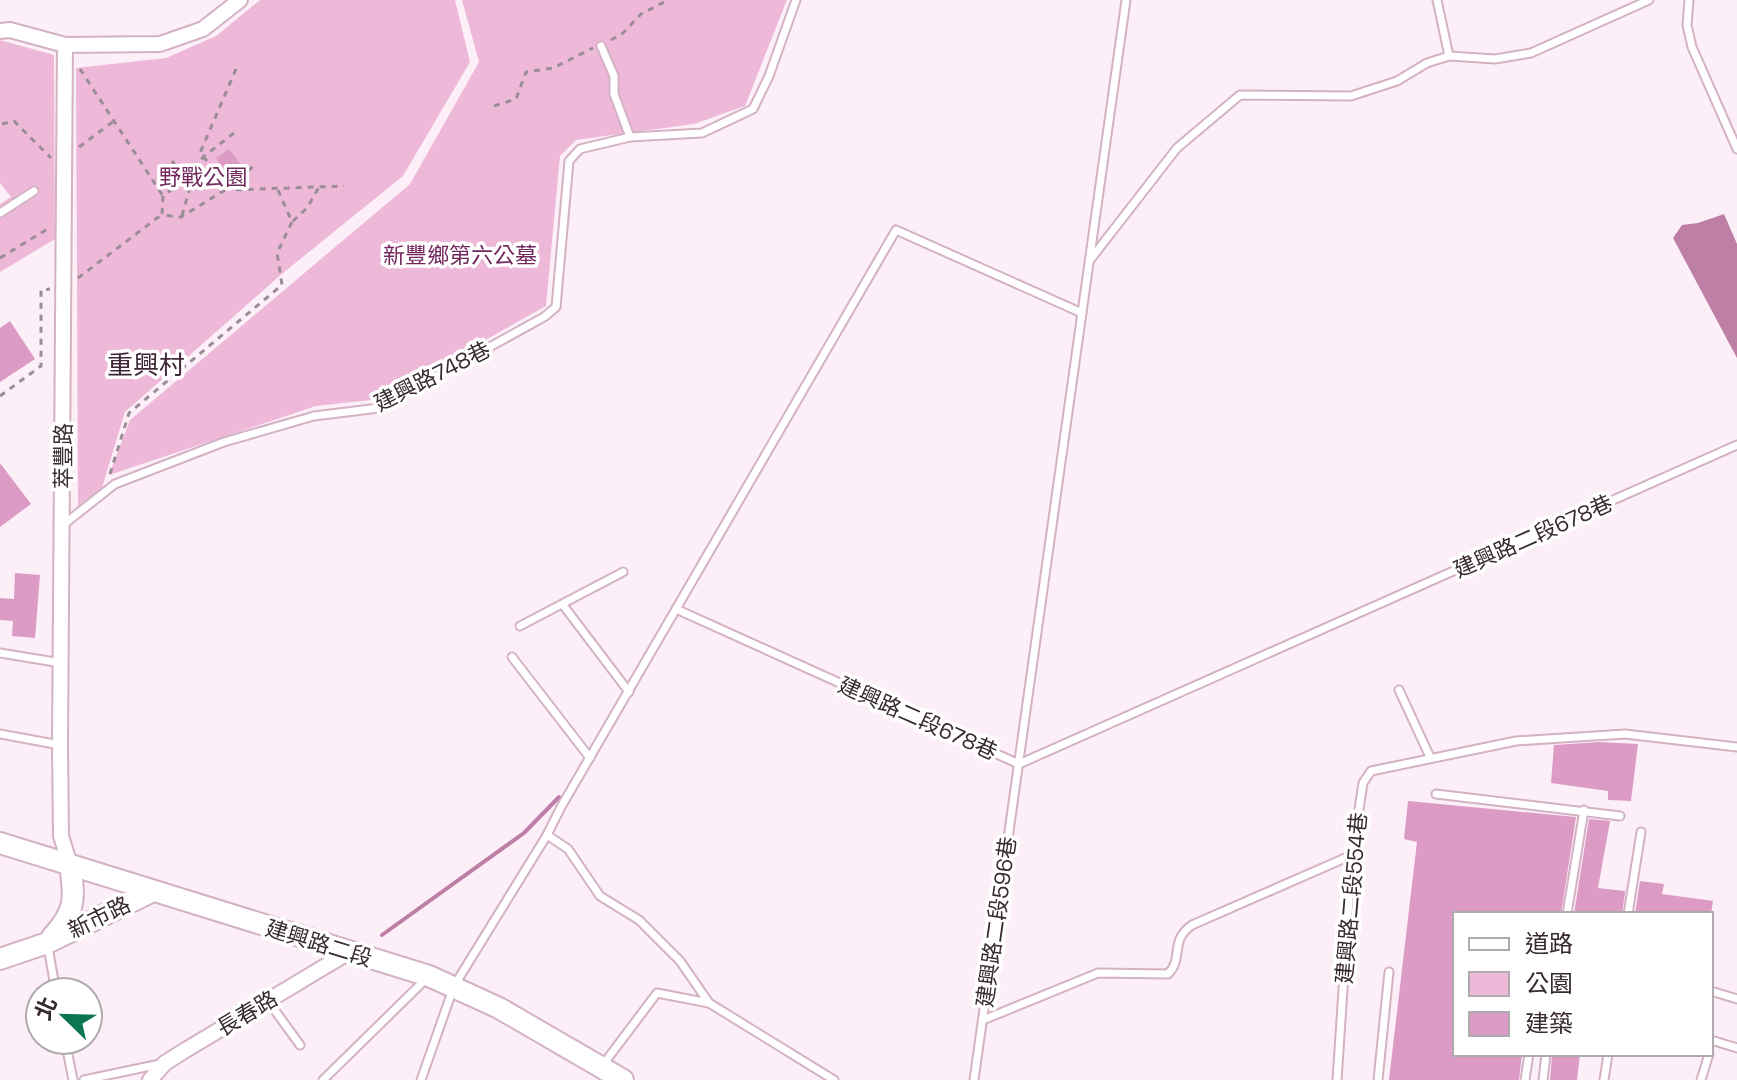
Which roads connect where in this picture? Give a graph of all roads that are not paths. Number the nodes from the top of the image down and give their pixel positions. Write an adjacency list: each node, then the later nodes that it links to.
1 (240, 0): 8 (street)
2 (796, 0): 11 (lane, 建興路748巷)
3 (1126, 0): 15 (lane, 建興路二段596巷)
4 (1437, 0): 10 (lane)
5 (1649, 0): 10 (lane)
6 (1689, 0): 12 (lane)
7 (0, 31): 8 (street)
8 (65, 45): 18 (street, 萃豐路)
9 (601, 46): 11 (lane)
10 (1449, 56): 15 (lane)
11 (630, 137): 18 (lane, 建興路748巷)
12 (1737, 149)
13 (34, 191): 14 (lane)
14 (0, 213)
15 (1088, 263): 16 (lane, 建興路二段596巷)
16 (1082, 313): 21 (lane); 33 (lane, 建興路二段596巷)
17 (1737, 445): 33 (lane, 建興路二段678巷)
18 (63, 526): 25 (street, 萃豐路)
19 (623, 572): 20 (lane)
20 (563, 605): 22 (lane); 27 (lane)
21 (676, 609): 27 (lane); 33 (lane, 建興路二段678巷)
22 (520, 626)
23 (0, 653): 25 (lane)
24 (512, 657): 32 (lane)
25 (61, 663): 29 (street, 萃豐路)
26 (1399, 690): 31 (lane)
27 (629, 692): 32 (lane)
28 (0, 734): 29 (lane)
29 (60, 745): 41 (street, 萃豐路)
30 (1737, 747): 31 (lane, 建興路二段554巷)
31 (1430, 757): 40 (lane, 建興路二段554巷)
32 (590, 758): 38 (lane)
33 (1019, 764): 56 (lane, 建興路二段596巷)
34 (1436, 794): 35 (lane)
35 (1584, 810): 36 (lane); 43 (lane)
36 (1620, 816)
37 (1641, 832): 44 (lane)
38 (547, 835): 51 (lane); 55 (lane)
39 (0, 843): 41 (street, 建興路二段)
40 (1352, 855): 56 (lane); 75 (lane, 建興路二段554巷)
41 (70, 865): 42 (street, 建興路二段); 45 (street, 新市路)
42 (151, 892): 45 (street, 新市路); 46 (street, 建興路二段)
43 (1567, 912)
44 (1628, 912)
45 (47, 943): 47 (street, 新市路); 49 (lane)
46 (349, 952): 50 (street, 建興路二段); 54 (street, 長春路)
47 (0, 959)
48 (1389, 972): 76 (lane)
49 (53, 976)
50 (429, 976): 51 (street, 建興路二段); 70 (lane)
51 (454, 986): 66 (street, 建興路二段); 71 (lane)
52 (1713, 992): 53 (lane)
53 (1737, 999)
54 (268, 1001): 57 (lane); 65 (street, 長春路)
55 (709, 1003): 66 (lane); 73 (lane)
56 (983, 1020): 74 (lane, 建興路二段596巷)
57 (300, 1045)
58 (1713, 1046): 59 (lane)
59 (1737, 1048)
60 (68, 1056): 67 (lane)
61 (1529, 1056): 77 (lane)
62 (1546, 1056): 78 (lane)
63 (1608, 1056): 79 (lane)
64 (1708, 1056): 80 (lane)
65 (165, 1063): 68 (lane); 69 (street, 長春路)
66 (601, 1067): 72 (street, 建興路二段)
67 (73, 1080)
68 (84, 1080)
69 (150, 1080)
70 (323, 1080)
71 (421, 1080)
72 (623, 1080)
73 (834, 1080)
74 (974, 1080)
75 (1337, 1080)
76 (1378, 1080)
77 (1525, 1080)
78 (1543, 1080)
79 (1604, 1080)
80 (1701, 1080)

